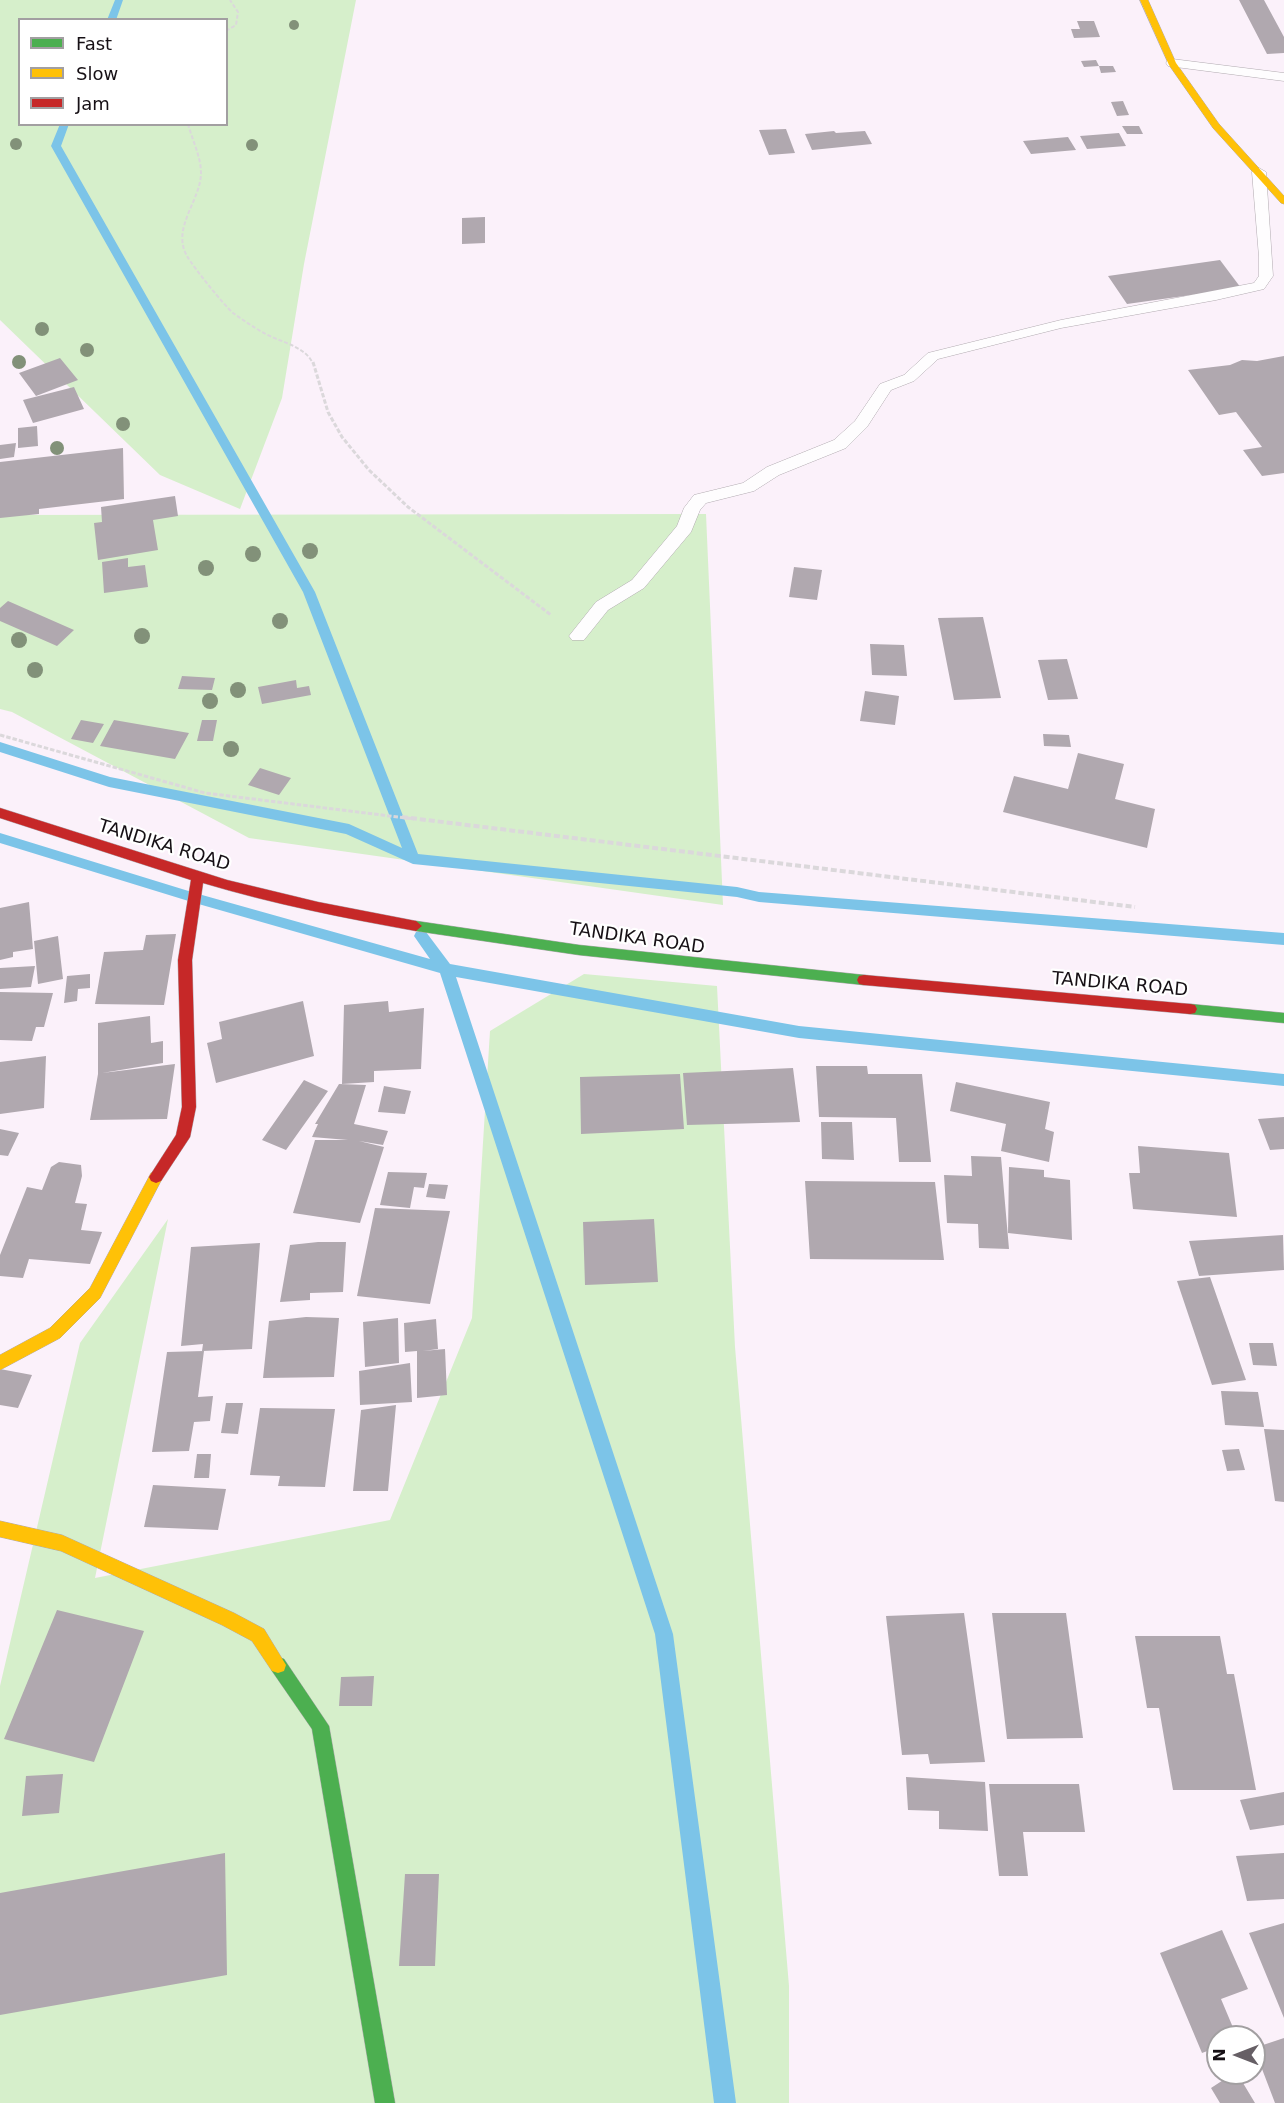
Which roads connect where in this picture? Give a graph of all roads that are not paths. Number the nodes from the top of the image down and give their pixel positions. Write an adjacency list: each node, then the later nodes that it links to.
1 (1144, 0): 2 (street)
2 (1172, 63): 3 (lane); 4 (street)
3 (1284, 77)
4 (1259, 172): 5 (street); 6 (lane)
5 (1284, 201)
6 (578, 636)
7 (0, 813): 8 (street, TANDIKA ROAD)
8 (198, 878): 9 (street, TANDIKA ROAD); 10 (street)
9 (1284, 1018)
10 (0, 1364)
11 (0, 1529): 12 (street)
12 (385, 2103)

